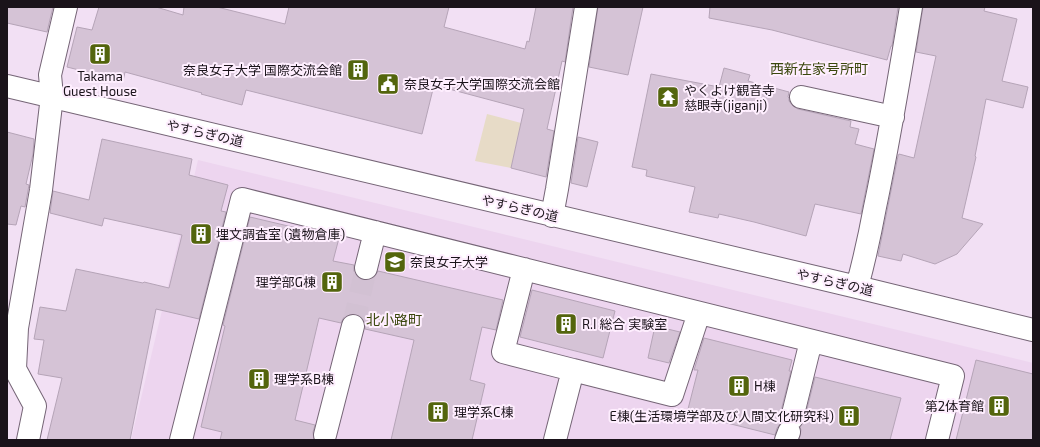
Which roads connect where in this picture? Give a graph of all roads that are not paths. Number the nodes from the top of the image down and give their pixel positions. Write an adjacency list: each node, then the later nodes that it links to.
1 (66, 7): 5 (street)
2 (586, 7): 8 (street)
3 (911, 7): 7 (street)
4 (7, 86): 5 (street, やすらぎの道)
5 (52, 96): 8 (street, やすらぎの道); 20 (street)
6 (801, 97): 7 (street)
7 (893, 117): 12 (street)
8 (552, 216): 12 (street, やすらぎの道)
9 (376, 232): 10 (street); 11 (street); 21 (street)
10 (366, 268)
11 (524, 269): 13 (street); 17 (street)
12 (857, 287): 15 (street, やすらぎの道)
13 (699, 313): 16 (street); 17 (street)
14 (353, 326): 19 (street)
15 (1033, 330)
16 (811, 341): 18 (street); 23 (street)
17 (573, 370): 22 (street)
18 (789, 430)
19 (325, 435)
20 (28, 440)
21 (181, 440)
22 (555, 440)
23 (937, 440)

